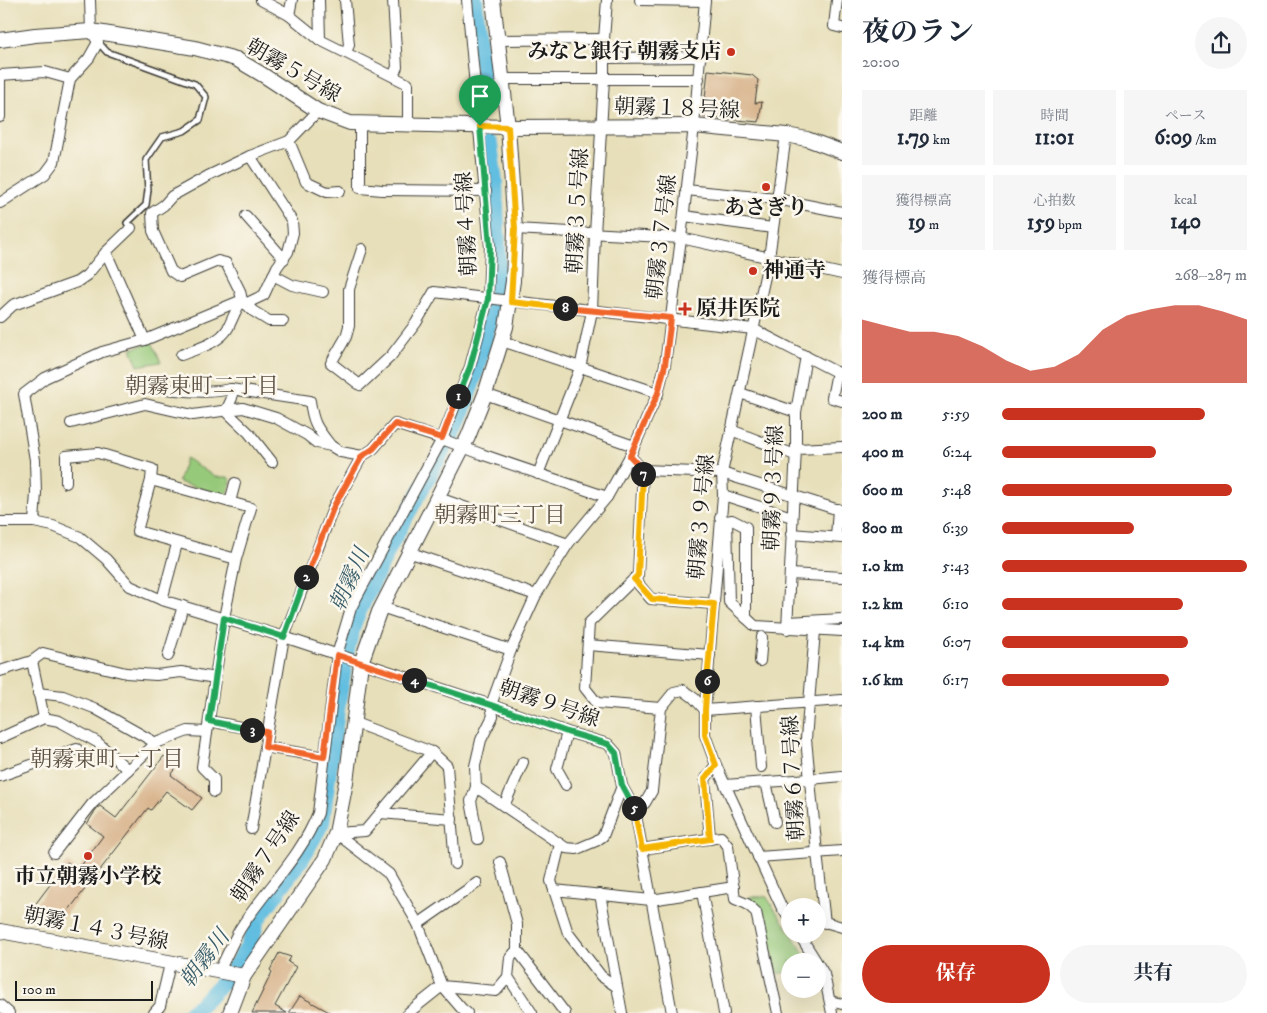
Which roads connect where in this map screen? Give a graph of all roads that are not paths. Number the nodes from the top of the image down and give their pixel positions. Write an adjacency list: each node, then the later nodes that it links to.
1 (90, 0): 15 (street)
2 (261, 0): 13 (street)
3 (292, 0): 13 (street)
4 (319, 0): 18 (street)
5 (345, 0): 20 (street)
6 (393, 0): 24 (street)
7 (468, 0): 33 (street, 朝霧４号線)
8 (493, 0): 19 (street)
9 (607, 0): 16 (street, 朝霧３５号線)
10 (640, 0): 11 (street)
11 (705, 0): 21 (street, 朝霧３７号線)
12 (837, 0): 14 (street)
13 (289, 15): 18 (street)
14 (842, 28)
15 (95, 36): 17 (street, 朝霧５号線); 25 (street); 29 (street, 朝霧５号線); 49 (lane)
16 (604, 39): 19 (street); 22 (street, 朝霧３５号線)
17 (0, 40)
18 (320, 40): 20 (street)
19 (498, 40): 26 (street)
20 (346, 52): 24 (street)
21 (701, 57): 22 (street); 28 (street, 朝霧３７号線)
22 (604, 58): 27 (street, 朝霧３５号線)
23 (0, 76): 25 (street); 30 (street)
24 (393, 76): 32 (street)
25 (70, 79): 45 (street)
26 (502, 79): 27 (street); 36 (street)
27 (604, 79): 28 (street); 34 (street, 朝霧３５号線)
28 (699, 79): 35 (street, 朝霧３７号線)
29 (318, 111): 31 (street, 朝霧５号線); 38 (street)
30 (0, 117)
31 (360, 124): 32 (street, 朝霧５号線); 43 (street)
32 (408, 124): 33 (street, 朝霧５号線)
33 (480, 126): 36 (street, 朝霧５号線); 43 (street, 朝霧４号線)
34 (602, 126): 35 (street, 朝霧１８号線); 36 (street, 朝霧１８号線); 52 (street, 朝霧３５号線)
35 (694, 126): 37 (street, 朝霧１８号線); 41 (street, 朝霧３７号線)
36 (508, 127): 51 (street)
37 (786, 135): 39 (street, 朝霧１８号線); 44 (street, 朝霧３９号線)
38 (289, 141): 40 (street); 42 (street)
39 (842, 152)
40 (250, 156): 56 (street); 62 (street)
41 (686, 190): 44 (street); 48 (street, 朝霧３７号線)
42 (340, 191)
43 (486, 191): 61 (street, 朝霧４号線)
44 (777, 199): 46 (street); 50 (street, 朝霧３９号線)
45 (0, 203)
46 (842, 212)
47 (246, 216): 56 (street)
48 (684, 216): 50 (street); 53 (street, 朝霧３７号線)
49 (131, 228): 55 (street)
50 (773, 228): 57 (street, 朝霧３９号線)
51 (515, 229): 52 (street); 61 (street)
52 (595, 234): 53 (street); 63 (street, 朝霧３５号線)
53 (681, 238): 57 (street); 65 (street, 朝霧３７号線)
54 (362, 249): 61 (street)
55 (106, 252): 64 (street); 68 (street)
56 (284, 258): 59 (street)
57 (769, 258): 58 (street); 67 (street, 朝霧３９号線)
58 (842, 274)
59 (273, 275): 60 (street); 62 (street)
60 (323, 292)
61 (498, 300): 63 (street); 69 (street); 85 (street, 朝霧４号線)
62 (244, 302): 66 (street); 68 (street); 70 (street)
63 (592, 311): 65 (street); 72 (street, 朝霧３５号線)
64 (0, 317)
65 (671, 318): 67 (street); 76 (street, 朝霧３７号線)
66 (283, 321)
67 (754, 328): 71 (street); 77 (street, 朝霧３９号線)
68 (145, 340): 109 (street)
69 (502, 341): 72 (street); 78 (street)
70 (181, 355)
71 (806, 356): 73 (street); 81 (street, 朝霧９３号線)
72 (580, 368): 76 (street); 82 (street, 朝霧３５号線)
73 (840, 373): 79 (street)
74 (164, 389): 75 (street)
75 (231, 389): 80 (street); 86 (street)
76 (658, 393): 88 (street, 朝霧３７号線)
77 (740, 393): 81 (street); 84 (street, 朝霧３９号線)
78 (485, 394): 82 (street); 87 (street)
79 (842, 401)
80 (226, 411): 83 (street); 86 (street); 93 (street)
81 (796, 412): 90 (street, 朝霧９３号線)
82 (559, 421): 88 (street); 96 (street, 朝霧３５号線)
83 (71, 423)
84 (731, 430): 90 (street); 95 (street, 朝霧３９号線)
85 (443, 439): 87 (street); 91 (street); 136 (street, 朝霧４号線)
86 (331, 446): 91 (street)
87 (459, 446): 96 (street); 102 (street)
88 (634, 446): 92 (street, 朝霧３７号線)
89 (842, 447): 90 (street)
90 (796, 452): 101 (street, 朝霧９３号線)
91 (362, 456): 130 (street)
92 (630, 456): 94 (street); 103 (street, 朝霧３７号線)
93 (272, 462)
94 (643, 470): 95 (street); 118 (street)
95 (722, 473): 100 (street, 朝霧３９号線); 101 (street)
96 (538, 474): 103 (street)
97 (151, 480): 98 (street); 104 (street); 112 (street)
98 (66, 483)
99 (235, 483): 104 (street)
100 (723, 495): 106 (street); 107 (street, 朝霧３９号線)
101 (793, 495): 105 (street); 106 (street, 朝霧９３号線)
102 (436, 497): 113 (street); 114 (street)
103 (607, 497): 113 (street, 朝霧３７号線)
104 (230, 502): 115 (street)
105 (840, 510): 111 (street)
106 (792, 517): 110 (street, 朝霧９３号線)
107 (724, 519): 121 (street, 朝霧３９号線); 125 (street); 125 (street)
108 (0, 522): 109 (street, 朝霧９号線)
109 (34, 522): 120 (street, 朝霧９号線)
110 (791, 534): 111 (street); 116 (street, 朝霧９３号線)
111 (839, 538)
112 (178, 544): 115 (street); 120 (street)
113 (568, 544): 119 (street, 朝霧３７号線)
114 (408, 552): 119 (street); 123 (street)
115 (236, 560): 124 (street)
116 (790, 574): 117 (street); 127 (street, 朝霧９３号線)
117 (842, 577)
118 (634, 579): 121 (street); 132 (street)
119 (536, 595): 133 (street, 朝霧３７号線)
120 (162, 600): 122 (street, 朝霧９号線)
121 (714, 604): 134 (street, 朝霧３９号線)
122 (183, 606): 124 (street, 朝霧９号線); 135 (street)
123 (381, 607): 133 (street); 139 (street)
124 (224, 618): 130 (street, 朝霧９号線); 141 (street)
125 (746, 618): 127 (street)
126 (842, 619): 127 (street)
127 (788, 626): 128 (street)
128 (815, 631): 129 (street); 144 (street, 朝霧６７号線)
129 (842, 632)
130 (284, 637): 136 (street, 朝霧９号線); 153 (street)
131 (762, 637): 137 (street)
132 (588, 645): 134 (street); 147 (street)
133 (511, 650): 145 (street, 朝霧３７号線)
134 (710, 655): 148 (street, 朝霧３９号線)
135 (168, 656)
136 (339, 656): 139 (street, 朝霧９号線); 160 (street, 朝霧７号線)
137 (760, 661)
138 (32, 662): 140 (street); 141 (street); 142 (street)
139 (356, 662): 145 (street, 朝霧９号線); 151 (street)
140 (0, 671)
141 (215, 678): 150 (street)
142 (38, 693): 149 (street); 156 (street)
143 (842, 700): 144 (street)
144 (809, 702): 146 (street); 167 (street, 朝霧６７号線)
145 (491, 705): 154 (street, 朝霧９号線); 172 (street, 朝霧３７号線)
146 (756, 706): 148 (street); 163 (street)
147 (661, 708): 148 (street); 175 (street)
148 (705, 710): 162 (street, 朝霧３９号線)
149 (44, 718): 155 (street); 164 (street)
150 (209, 721): 152 (street); 153 (street)
151 (355, 723): 159 (street); 180 (street)
152 (207, 732): 156 (street); 173 (street)
153 (267, 732): 157 (street)
154 (567, 732): 169 (street); 171 (street, 朝霧９号線)
155 (0, 738)
156 (156, 743): 164 (street)
157 (265, 747): 160 (street); 179 (street)
158 (77, 749): 165 (street)
159 (432, 752): 176 (street); 177 (street)
160 (324, 757): 205 (street, 朝霧７号線)
161 (523, 762): 174 (street)
162 (716, 765): 170 (street, 朝霧３９号線); 182 (street)
163 (761, 767)
164 (128, 770): 186 (street)
165 (0, 776)
166 (842, 776): 167 (street)
167 (810, 779): 168 (street); 187 (street, 朝霧６７号線)
168 (766, 782): 170 (street); 178 (street)
169 (566, 785)
170 (725, 785): 188 (street, 朝霧３９号線)
171 (622, 786): 175 (street, 朝霧９号線); 183 (street)
172 (476, 787): 174 (street); 181 (street, 朝霧３７号線)
173 (214, 792)
174 (504, 806): 183 (street)
175 (635, 810): 184 (street, 朝霧９号線)
176 (380, 813): 177 (street); 180 (street)
177 (452, 819): 190 (street)
178 (774, 822)
179 (251, 829)
180 (336, 833): 200 (street); 206 (street)
181 (478, 839)
182 (710, 839): 184 (street); 192 (street)
183 (560, 844): 193 (street)
184 (642, 849): 198 (street, 朝霧９号線)
185 (842, 851): 187 (street)
186 (54, 853)
187 (817, 853): 188 (street); 196 (street, 朝霧６７号線)
188 (758, 857): 197 (street, 朝霧３９号線)
189 (500, 862): 203 (street)
190 (455, 864)
191 (477, 883): 200 (street)
192 (734, 887): 194 (street); 224 (street)
193 (554, 890): 195 (street); 210 (street)
194 (702, 892): 198 (street); 223 (street)
195 (600, 894): 198 (street); 210 (street)
196 (820, 898)
197 (781, 899)
198 (651, 900): 222 (street, 朝霧９号線)
199 (826, 922): 201 (street)
200 (418, 924): 209 (street)
201 (842, 927)
202 (0, 931): 204 (street, 朝霧１４３号線)
203 (517, 950): 207 (street); 220 (street)
204 (170, 964): 205 (street, 朝霧１４３号線); 216 (street)
205 (221, 972): 206 (street, 朝霧１４３号線)
206 (244, 976): 217 (street)
207 (508, 977): 209 (street); 219 (street)
208 (826, 983): 211 (street)
209 (442, 986): 214 (street); 218 (street)
210 (617, 988): 221 (street)
211 (830, 1001): 212 (street); 225 (street)
212 (842, 1004)
213 (0, 1005): 215 (street)
214 (462, 1012)
215 (9, 1013)
216 (154, 1013)
217 (230, 1013)
218 (408, 1013)
219 (532, 1013)
220 (564, 1013)
221 (622, 1013)
222 (672, 1013)
223 (724, 1013)
224 (778, 1013)
225 (832, 1013)

